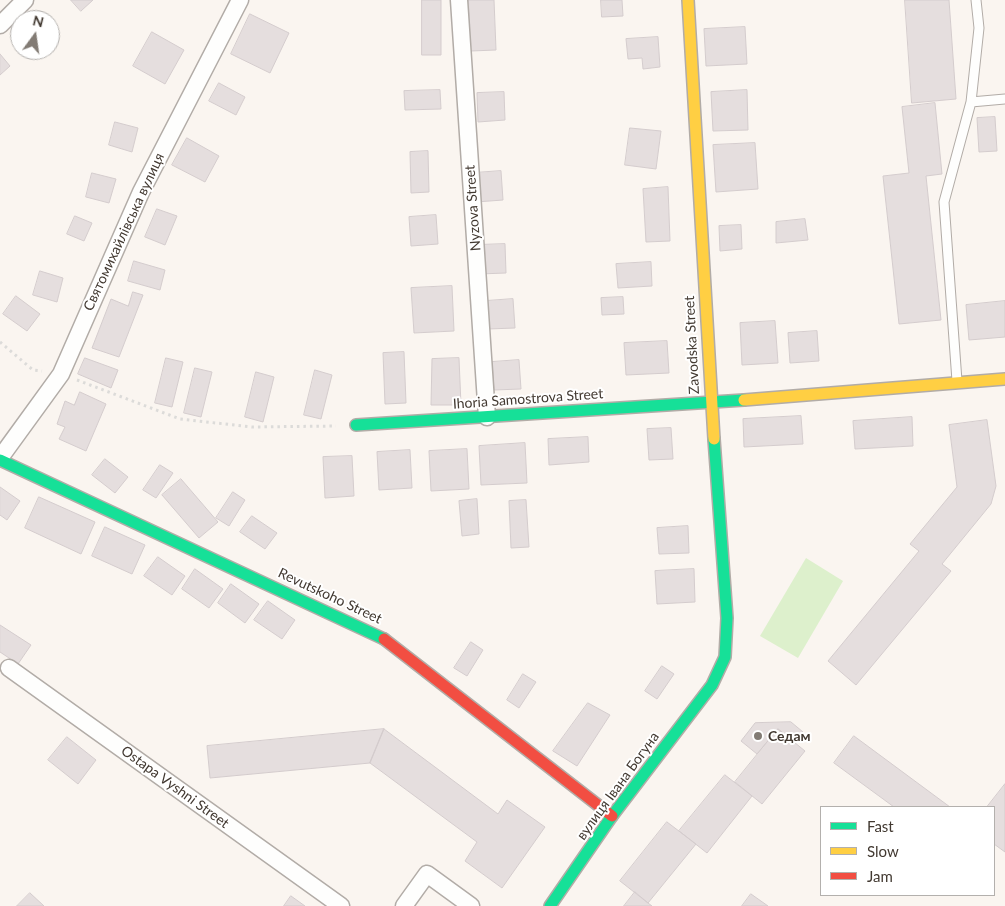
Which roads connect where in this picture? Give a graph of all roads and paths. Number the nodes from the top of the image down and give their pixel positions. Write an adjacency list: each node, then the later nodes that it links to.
1 (25, 0): 6 (street)
2 (240, 0): 11 (street, Святомихайлівська вулиця)
3 (459, 0): 15 (street, Nyzova Street)
4 (688, 0): 14 (street, Zavodska Street)
5 (976, 0): 8 (lane)
6 (0, 24)
7 (1005, 99): 8 (lane)
8 (971, 102): 13 (lane)
9 (0, 342): 10 (path)
10 (34, 370)
11 (61, 374): 16 (path); 17 (street, Святомихайлівська вулиця)
12 (1005, 379): 13 (street, Ihoria Samostrova Street)
13 (957, 384): 14 (street, Ihoria Samostrova Street)
14 (711, 403): 15 (street, Ihoria Samostrova Street); 19 (street, Zavodska Street)
15 (487, 417): 16 (street, Ihoria Samostrova Street)
16 (356, 425)
17 (0, 459): 20 (street, Revutskoho Street)
18 (9, 668): 21 (street, Ostapa Vyshni Street)
19 (712, 685): 20 (street, вулиця Івана Богуна)
20 (612, 816): 24 (street, вулиця Івана Богуна)
21 (341, 906)
22 (404, 906): 23 (street)
23 (471, 906)
24 (550, 906)

